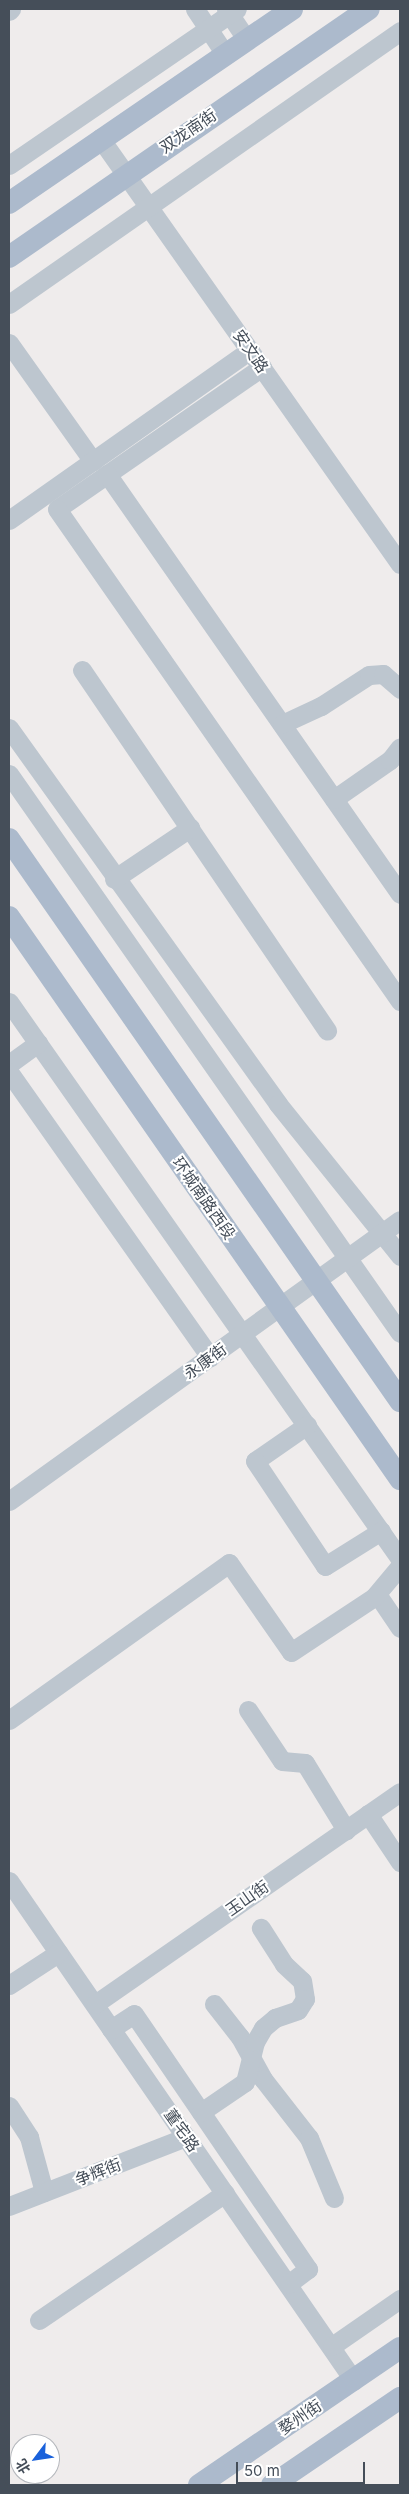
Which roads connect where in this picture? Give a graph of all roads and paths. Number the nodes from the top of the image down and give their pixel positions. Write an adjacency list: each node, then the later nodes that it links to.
1 (195, 9): 5 (street)
2 (292, 9): 7 (main road)
3 (369, 9): 11 (main road, 双龙南街)
4 (231, 10): 5 (street); 7 (street)
5 (208, 29): 8 (street); 10 (street)
6 (400, 31): 13 (street)
7 (247, 40): 8 (main road)
8 (225, 54): 9 (main road)
9 (100, 138): 11 (street, 安文路); 12 (main road)
10 (9, 165)
11 (126, 173): 13 (street, 安文路); 14 (main road, 双龙南街)
12 (9, 203)
13 (149, 206): 15 (street); 17 (street, 安文路)
14 (9, 257)
15 (9, 304)
16 (9, 342): 19 (street)
17 (250, 350): 18 (street, 安文路); 19 (street)
18 (262, 367): 20 (street); 22 (street, 安文路)
19 (93, 461): 21 (street)
20 (107, 474): 25 (street); 36 (street)
21 (9, 520)
22 (400, 564)
23 (82, 670): 30 (street)
24 (400, 689): 25 (street)
25 (282, 724): 29 (street)
26 (9, 728): 32 (street)
27 (400, 747): 29 (street)
28 (9, 774): 44 (street)
29 (334, 799): 33 (street)
30 (190, 828): 32 (street); 37 (street)
31 (9, 839): 45 (main road)
32 (114, 879): 42 (street)
33 (400, 894)
34 (9, 917): 46 (main road, 环城南路西段)
35 (9, 1002): 38 (street)
36 (400, 1002)
37 (327, 1031)
38 (38, 1043): 39 (street); 47 (street)
39 (9, 1064)
40 (9, 1072): 49 (street)
41 (400, 1220): 42 (street, 永康街)
42 (383, 1232): 43 (street); 44 (street, 永康街)
43 (400, 1256)
44 (347, 1257): 45 (street, 永康街); 48 (street)
45 (315, 1280): 46 (street, 永康街); 50 (main road)
46 (279, 1306): 47 (street, 永康街); 52 (main road, 环城南路西段)
47 (244, 1333): 49 (street, 永康街); 51 (street)
48 (400, 1333)
49 (210, 1357): 53 (street, 永康街)
50 (400, 1401)
51 (307, 1425): 54 (street); 54 (street)
52 (400, 1479)
53 (9, 1501)
54 (381, 1531): 55 (street)
55 (400, 1559)
56 (400, 1566): 57 (street)
57 (377, 1594): 58 (street); 60 (street)
58 (400, 1628)
59 (248, 1710): 63 (street)
60 (9, 1720)
61 (400, 1792): 62 (street, 玉山街)
62 (368, 1814): 63 (street, 玉山街); 64 (street)
63 (346, 1830): 69 (street, 玉山街)
64 (400, 1862)
65 (9, 1881): 67 (street, 董宅路)
66 (260, 1928): 72 (street)
67 (58, 1953): 68 (street); 69 (street, 董宅路)
68 (9, 1985)
69 (95, 2004): 71 (street, 董宅路)
70 (214, 2004): 72 (street)
71 (112, 2029): 74 (street); 75 (street, 董宅路)
72 (250, 2059): 74 (street); 78 (street)
73 (9, 2106): 76 (street)
74 (201, 2112): 80 (street)
75 (186, 2137): 76 (street, 争辉街); 77 (street, 董宅路)
76 (44, 2192): 79 (street, 争辉街)
77 (224, 2193): 80 (street, 董宅路); 82 (street)
78 (334, 2198)
79 (9, 2206)
80 (288, 2284): 83 (street, 董宅路)
81 (400, 2299): 83 (street)
82 (39, 2320)
83 (332, 2346): 85 (street, 董宅路)
84 (400, 2348): 85 (main road, 婺州街)
85 (354, 2381): 88 (main road, 婺州街)
86 (400, 2398): 87 (main road)
87 (285, 2482)
88 (199, 2485)

